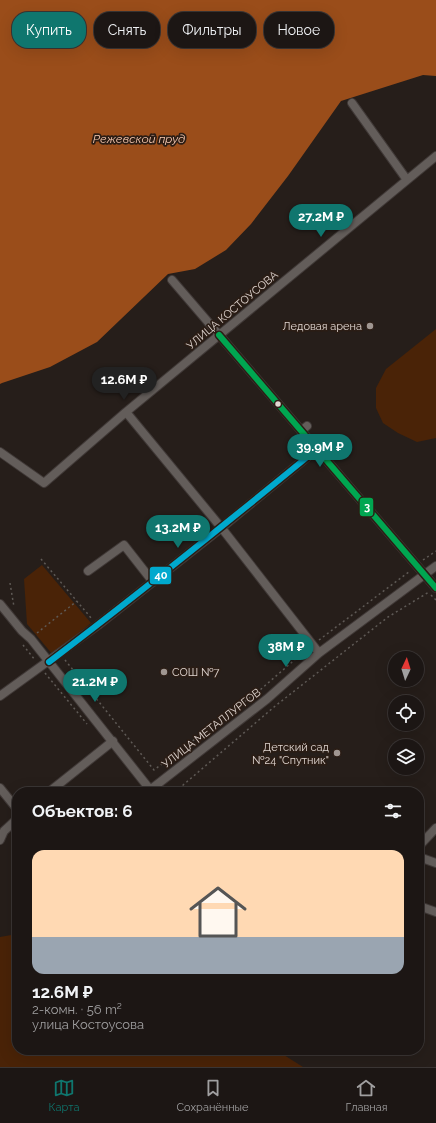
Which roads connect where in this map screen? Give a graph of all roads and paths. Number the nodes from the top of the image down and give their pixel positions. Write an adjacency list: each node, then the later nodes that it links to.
1 (352, 103): 3 (street)
2 (436, 156): 3 (street, УЛИЦА КОСТОУСОВА)
3 (407, 180): 5 (street, УЛИЦА КОСТОУСОВА)
4 (172, 280): 5 (street)
5 (219, 335): 6 (street, УЛИЦА КОСТОУСОВА); 7 (street)
6 (126, 412): 8 (street, УЛИЦА КОСТОУСОВА); 9 (street)
7 (317, 450): 9 (street); 16 (street)
8 (0, 452)
9 (221, 528): 17 (street); 26 (street)
10 (436, 551): 12 (path)
11 (41, 559): 20 (path)
12 (420, 562)
13 (436, 566): 16 (street, УЛИЦА МЕТАЛЛУРГОВ)
14 (410, 571): 26 (path)
15 (88, 572): 17 (street)
16 (424, 575): 19 (street); 27 (street, УЛИЦА МЕТАЛЛУРГОВ)
17 (153, 582): 29 (street)
18 (10, 584): 22 (path)
19 (432, 590): 37 (path)
20 (76, 601): 23 (path); 24 (path)
21 (0, 604): 29 (street)
22 (14, 610)
23 (93, 620)
24 (36, 634)
25 (23, 645): 30 (path)
26 (312, 645): 27 (street); 28 (path)
27 (319, 653): 36 (street, УЛИЦА МЕТАЛЛУРГОВ)
28 (63, 658)
29 (49, 662): 30 (street); 33 (street)
30 (41, 667): 31 (street); 32 (path)
31 (0, 696)
32 (90, 728)
33 (113, 741): 34 (street); 35 (street)
34 (55, 787)
35 (148, 787)
36 (156, 787)
37 (181, 787)
38 (0, 788): 39 (street)
39 (12, 803)
40 (12, 823): 42 (street)
41 (436, 828): 44 (street)
42 (2, 831): 43 (street)
43 (0, 840)
44 (424, 841)
45 (424, 859): 46 (street)
46 (436, 863)
47 (424, 908): 48 (street)
48 (436, 912)

